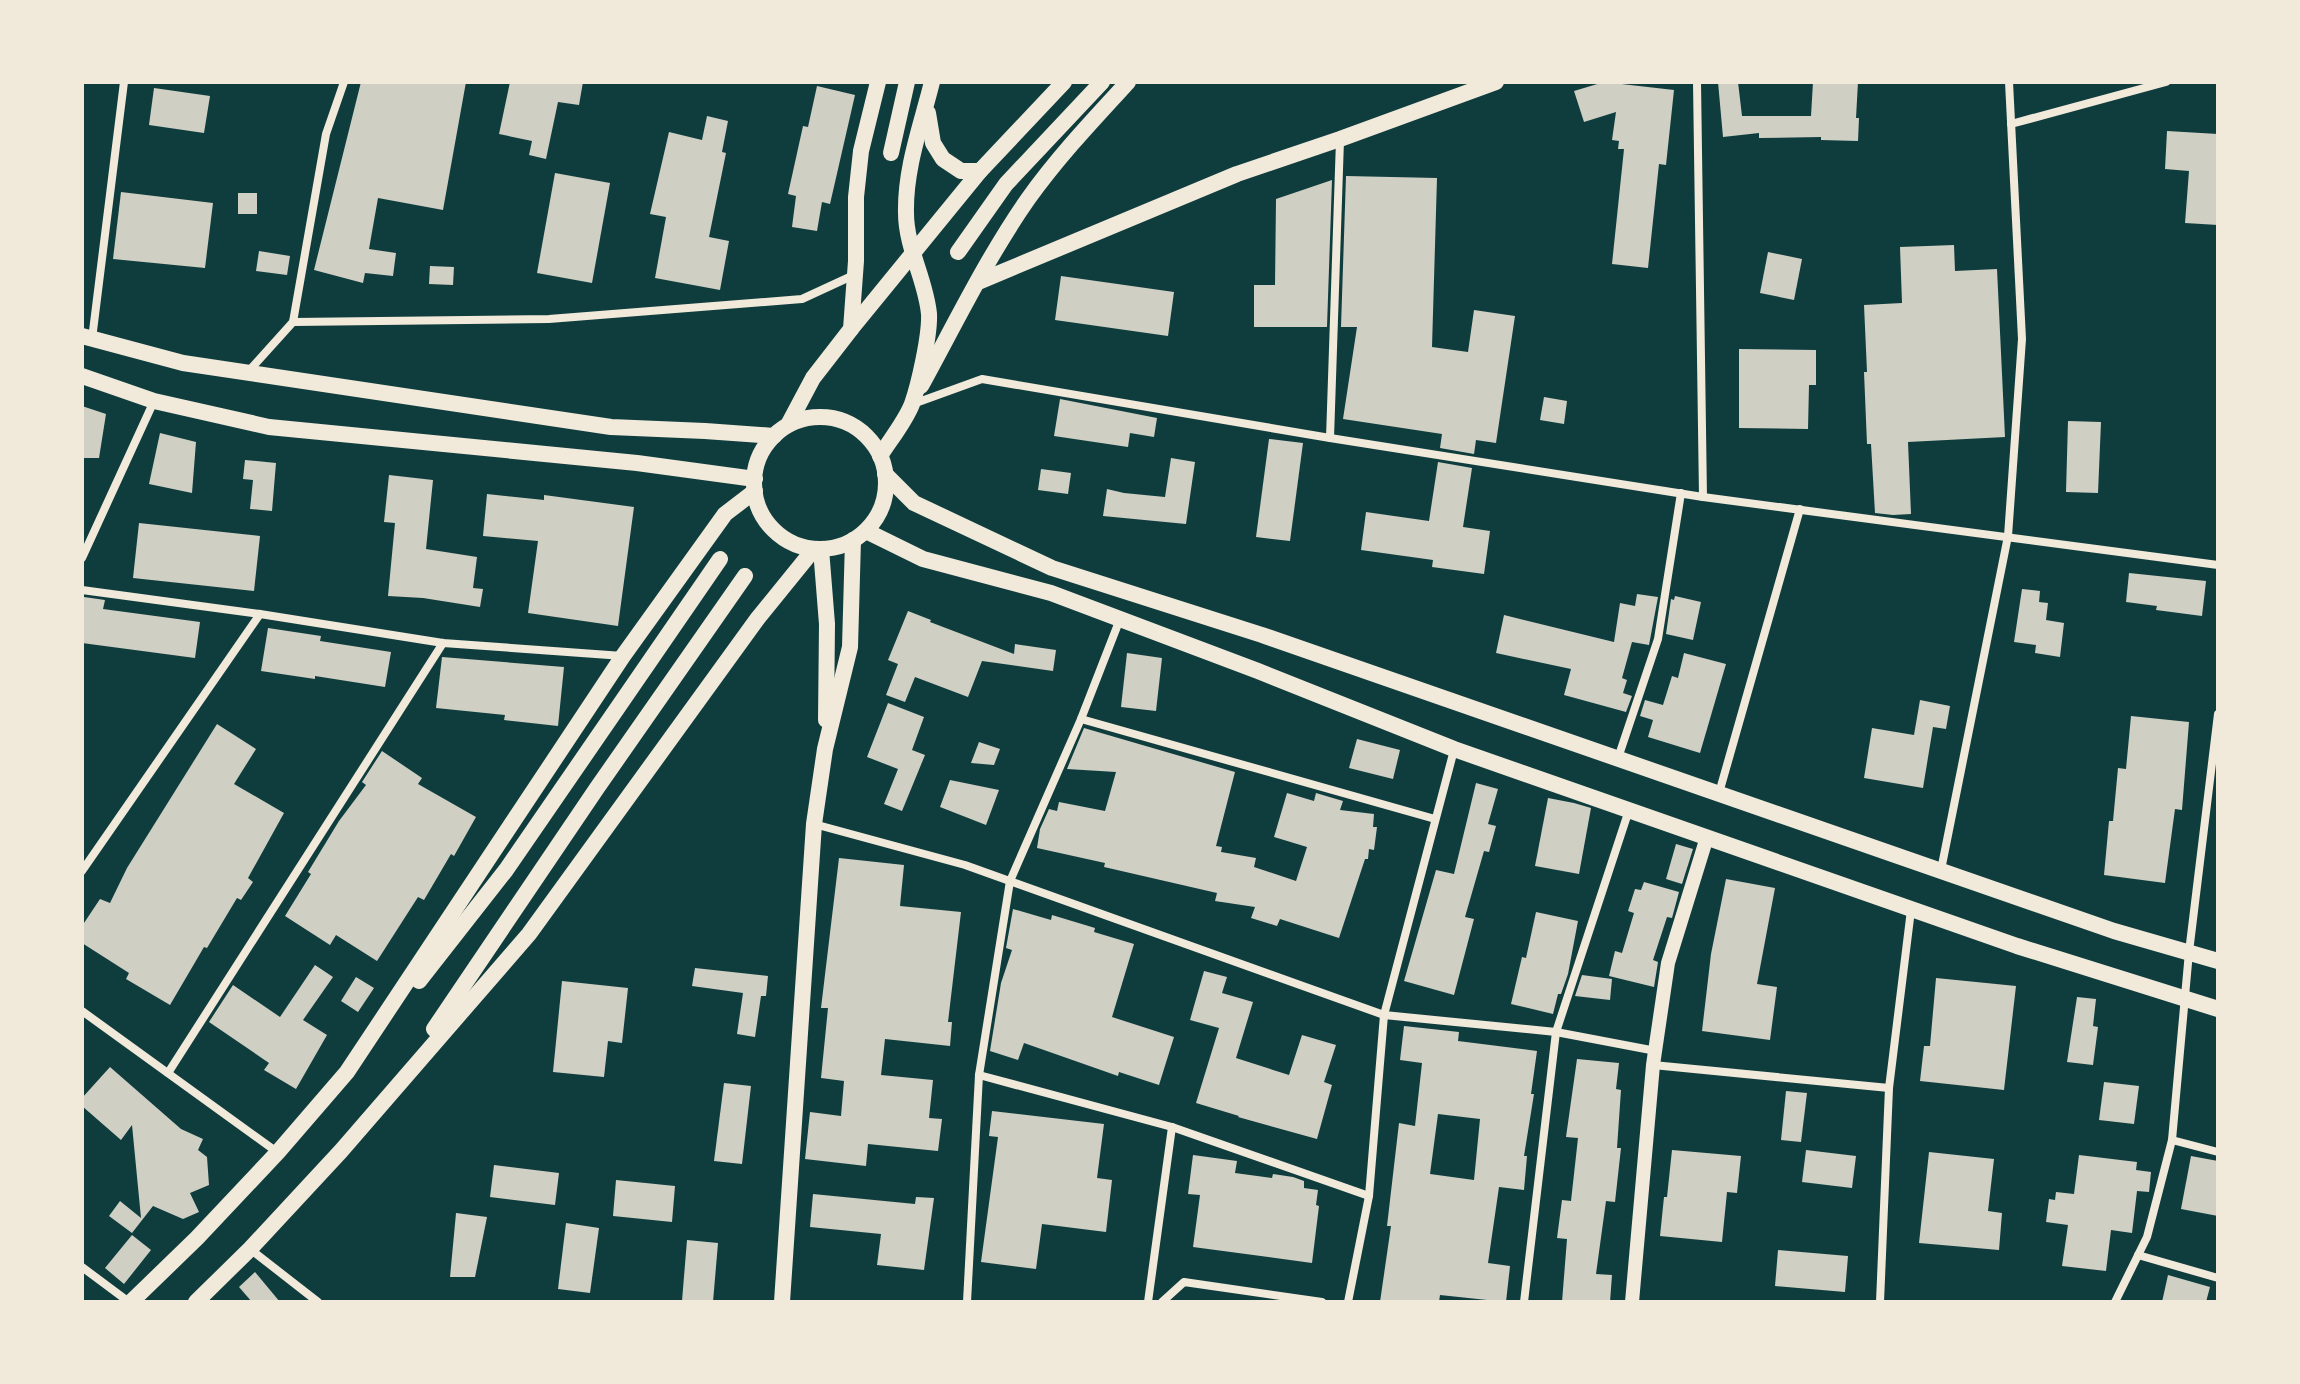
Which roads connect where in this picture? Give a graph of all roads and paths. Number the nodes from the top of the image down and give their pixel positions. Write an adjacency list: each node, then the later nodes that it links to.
1 (124, 82): 24 (street)
2 (344, 82): 22 (street)
3 (878, 82): 20 (main road)
4 (907, 82): 16 (main road)
5 (932, 82): 13 (main road)
6 (1064, 82): 17 (main road)
7 (1102, 82): 18 (main road)
8 (1128, 82): 21 (main road)
9 (1496, 82): 15 (main road)
10 (1697, 82): 36 (street)
11 (2009, 82): 14 (street)
12 (2166, 82): 14 (street)
13 (927, 101): 17 (main road); 19 (main road)
14 (2011, 124): 39 (street)
15 (1340, 139): 21 (main road); 31 (street)
16 (891, 153)
17 (980, 171): 19 (main road)
18 (958, 252)
19 (913, 256): 23 (main road); 28 (main road)
20 (855, 274): 22 (street); 23 (main road)
21 (978, 282): 28 (main road)
22 (293, 322): 25 (street)
23 (851, 329): 29 (main road)
24 (87, 338): 25 (main road)
25 (247, 373): 30 (main road)
26 (82, 376): 27 (main road)
27 (154, 401): 34 (main road); 41 (street)
28 (911, 405): 31 (street); 32 (main road)
29 (788, 425): 30 (main road); 32 (main road)
30 (774, 436): 34 (main road)
31 (1330, 438): 35 (street)
32 (880, 456): 33 (main road)
33 (885, 474): 38 (main road); 54 (main road)
34 (755, 485): 40 (main road); 49 (main road)
35 (1681, 493): 36 (street); 54 (street)
36 (1703, 497): 37 (street)
37 (1800, 509): 39 (street); 55 (street)
38 (860, 535): 40 (main road); 47 (main road); 52 (main road)
39 (2008, 536): 43 (street); 60 (street)
40 (817, 549): 52 (main road); 78 (main road)
41 (82, 558)
42 (720, 559): 72 (main road)
43 (2218, 565)
44 (745, 576): 78 (main road)
45 (82, 590): 46 (street)
46 (260, 614): 48 (street); 61 (street)
47 (1120, 619): 51 (street); 53 (main road)
48 (443, 643): 49 (street); 73 (street)
49 (623, 656): 72 (main road)
50 (2218, 714): 64 (street)
51 (1081, 719): 57 (street); 62 (street)
52 (825, 749): 58 (main road)
53 (1454, 749): 56 (main road); 57 (street)
54 (1618, 758): 55 (main road)
55 (1719, 794): 60 (main road)
56 (1629, 810): 59 (main road); 70 (street)
57 (1435, 819): 69 (street)
58 (814, 824): 62 (street); 89 (main road)
59 (1707, 837): 63 (main road); 71 (street)
60 (1941, 870): 64 (main road)
61 (82, 871)
62 (1010, 881): 69 (street); 74 (street)
63 (1911, 910): 66 (main road); 75 (street)
64 (2189, 952): 65 (main road); 66 (street)
65 (2218, 961)
66 (2185, 998): 67 (main road); 77 (street)
67 (2218, 1009)
68 (82, 1011): 73 (street)
69 (1384, 1015): 70 (street); 81 (street)
70 (1556, 1032): 71 (street); 95 (street)
71 (1654, 1058): 75 (street); 96 (street)
72 (347, 1072): 79 (main road)
73 (168, 1073): 79 (street)
74 (979, 1075): 76 (street); 90 (street)
75 (1889, 1088): 97 (street)
76 (1172, 1127): 81 (street); 91 (street)
77 (2172, 1140): 80 (street); 83 (street)
78 (341, 1151): 82 (main road)
79 (278, 1152): 86 (main road)
80 (2218, 1152)
81 (1369, 1196): 94 (street)
82 (250, 1249): 87 (main road); 88 (street)
83 (2138, 1255): 85 (street); 98 (street)
84 (82, 1267): 86 (street)
85 (2218, 1278)
86 (130, 1302)
87 (196, 1302)
88 (318, 1302)
89 (782, 1302)
90 (967, 1302)
91 (1148, 1302)
92 (1162, 1302): 93 (street)
93 (1322, 1302)
94 (1348, 1302)
95 (1524, 1302)
96 (1632, 1302)
97 (1880, 1302)
98 (2115, 1302)

